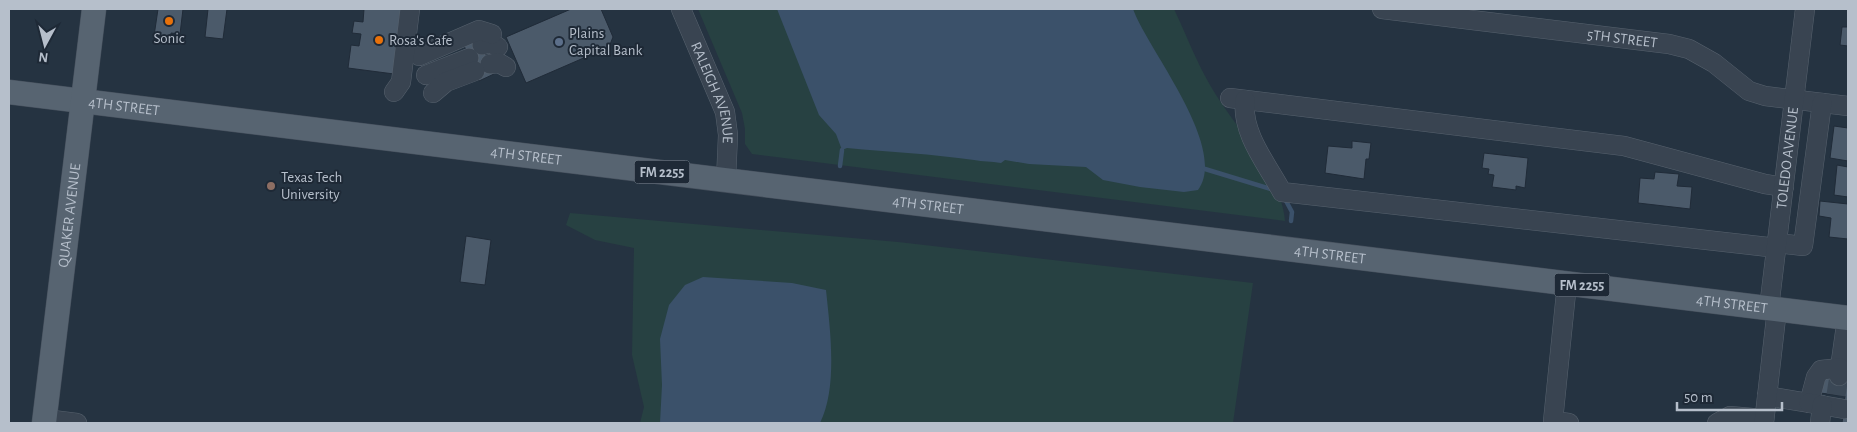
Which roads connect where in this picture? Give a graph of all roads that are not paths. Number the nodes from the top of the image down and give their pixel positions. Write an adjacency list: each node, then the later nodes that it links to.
1 (94, 9): 12 (main road, QUAKER AVENUE)
2 (410, 9): 10 (street)
3 (681, 9): 15 (street, RALEIGH AVENUE)
4 (1382, 9): 6 (street, 5TH STREET)
5 (1805, 9): 11 (street, TOLEDO AVENUE)
6 (1461, 13): 11 (street, 5TH STREET)
7 (486, 56): 8 (street); 8 (street); 8 (street)
8 (425, 72)
9 (9, 92): 12 (main road, 4TH STREET / FM 2255)
10 (394, 92)
11 (1794, 100): 13 (street, 5TH STREET); 16 (street, TOLEDO AVENUE)
12 (83, 101): 15 (main road, 4TH STREET / FM 2255); 24 (main road, QUAKER AVENUE)
13 (1822, 103): 14 (street, 5TH STREET); 17 (street)
14 (1848, 106)
15 (726, 180): 18 (main road, 4TH STREET / FM 2255)
16 (1784, 187): 17 (street, TOLEDO AVENUE); 17 (street)
17 (1777, 246): 19 (street, TOLEDO AVENUE)
18 (1567, 283): 19 (main road, 4TH STREET / FM 2255); 27 (street)
19 (1773, 308): 20 (main road, 4TH STREET / FM 2255); 22 (street, TOLEDO AVENUE)
20 (1848, 318): 21 (street)
21 (1843, 371): 23 (street)
22 (1767, 396): 23 (street); 25 (street, TOLEDO AVENUE)
23 (1828, 407)
24 (44, 421): 26 (street)
25 (1764, 421): 28 (street)
26 (77, 423)
27 (1568, 423)
28 (1717, 423)

